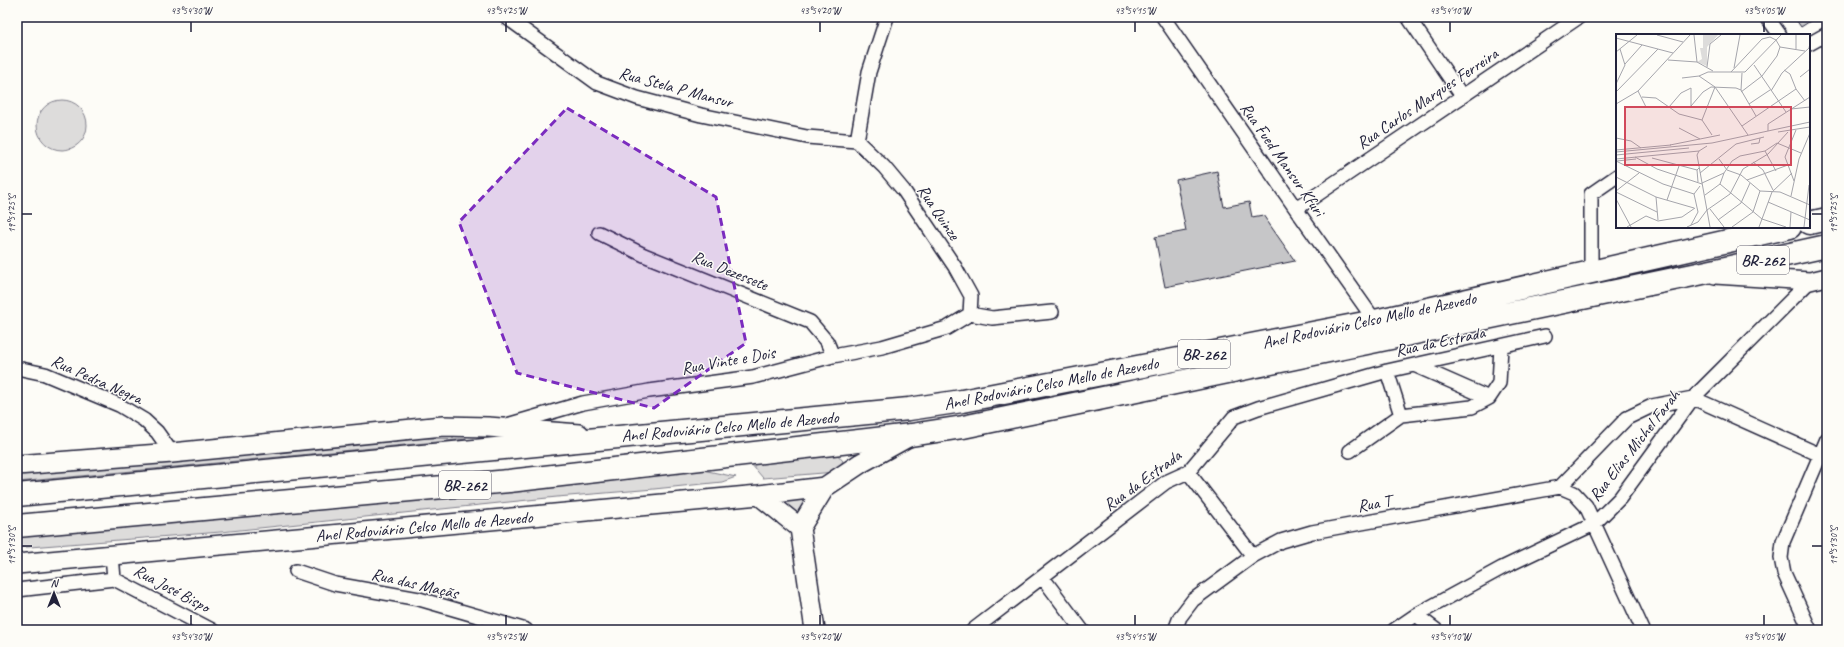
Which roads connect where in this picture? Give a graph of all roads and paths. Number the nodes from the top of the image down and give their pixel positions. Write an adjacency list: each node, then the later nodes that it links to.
1 (506, 17): 11 (street, Rua Stela P Mansur)
2 (886, 17): 11 (street)
3 (1163, 17): 13 (street, Rua Fued Mansur Kfuri)
4 (1408, 17): 10 (street)
5 (1579, 17): 10 (street, Rua Carlos Marques Ferreira)
6 (1767, 17): 7 (street)
7 (1779, 34)
8 (1827, 34): 9 (street)
9 (1810, 43)
10 (1462, 96): 13 (street, Rua Carlos Marques Ferreira)
11 (857, 141): 24 (street, Rua Quinze)
12 (1616, 177): 19 (street)
13 (1296, 209): 25 (street, Rua Fued Mansur Kfuri)
14 (1827, 219): 15 (highway)
15 (1810, 223)
16 (1786, 228): 19 (highway, Anel Rodoviário Celso Mello de Azevedo / BR-262)
17 (599, 233): 28 (street, Rua Dezessete)
18 (1827, 246): 20 (highway, Anel Rodoviário Celso Mello de Azevedo / BR-262)
19 (1592, 272): 25 (highway, Anel Rodoviário Celso Mello de Azevedo / BR-262)
20 (1698, 274): 22 (street); 36 (highway, Anel Rodoviário Celso Mello de Azevedo / BR-262)
21 (1827, 277): 22 (street)
22 (1810, 281): 33 (street, Rua Elias Michel Farah)
23 (1052, 312): 24 (street)
24 (970, 314): 28 (street, Rua Vinte e Dois)
25 (1375, 321): 37 (highway, Anel Rodoviário Celso Mello de Azevedo / BR-262)
26 (1545, 336): 27 (street, Rua da Estrada)
27 (1501, 347): 29 (street, Rua da Estrada); 32 (street, Rua da Estrada)
28 (833, 356): 35 (street, Rua Vinte e Dois)
29 (1414, 365): 31 (street, Rua da Estrada); 32 (street)
30 (17, 368): 40 (street, Rua Pedra Negra)
31 (1387, 371): 34 (street, Rua da Estrada); 43 (street, Rua da Estrada)
32 (1489, 398): 34 (street)
33 (1693, 398): 41 (street); 45 (street); 48 (street, Rua Elias Michel Farah)
34 (1400, 415): 39 (street)
35 (488, 427): 37 (main road, Anel Rodoviário Celso Mello de Azevedo); 40 (main road, Anel Rodoviário Celso Mello de Azevedo)
36 (911, 435): 44 (main road, Anel Rodoviário Celso Mello de Azevedo); 49 (highway, Anel Rodoviário Celso Mello de Azevedo / BR-262)
37 (611, 437): 46 (highway, Anel Rodoviário Celso Mello de Azevedo / BR-262)
38 (1827, 439): 41 (street)
39 (1350, 451)
40 (172, 453): 42 (main road, Anel Rodoviário Celso Mello de Azevedo)
41 (1824, 456): 68 (street)
42 (17, 465)
43 (1188, 472): 52 (street); 56 (street, Rua da Estrada)
44 (825, 487): 47 (main road, Anel Rodoviário Celso Mello de Azevedo); 50 (main road)
45 (1560, 487): 48 (street); 52 (street, Rua T)
46 (17, 495)
47 (759, 495): 50 (main road); 51 (main road, Anel Rodoviário Celso Mello de Azevedo)
48 (1594, 524): 58 (street, Rua Elias Michel Farah); 67 (street)
49 (17, 526)
50 (800, 528): 61 (main road)
51 (112, 555): 53 (main road, Anel Rodoviário Celso Mello de Azevedo); 55 (street, Rua José Bispo)
52 (1253, 556): 64 (street, Rua T)
53 (17, 564)
54 (296, 571): 60 (street, Rua das Maçãs)
55 (114, 578): 57 (street); 59 (street, Rua José Bispo)
56 (1043, 578): 62 (street, Rua da Estrada); 63 (street)
57 (17, 590)
58 (1416, 615): 65 (street, Rua Elias Michel Farah); 66 (street)
59 (212, 630)
60 (526, 630)
61 (815, 630)
62 (973, 630)
63 (1082, 630)
64 (1175, 630)
65 (1394, 630)
66 (1436, 630)
67 (1642, 630)
68 (1810, 630)

